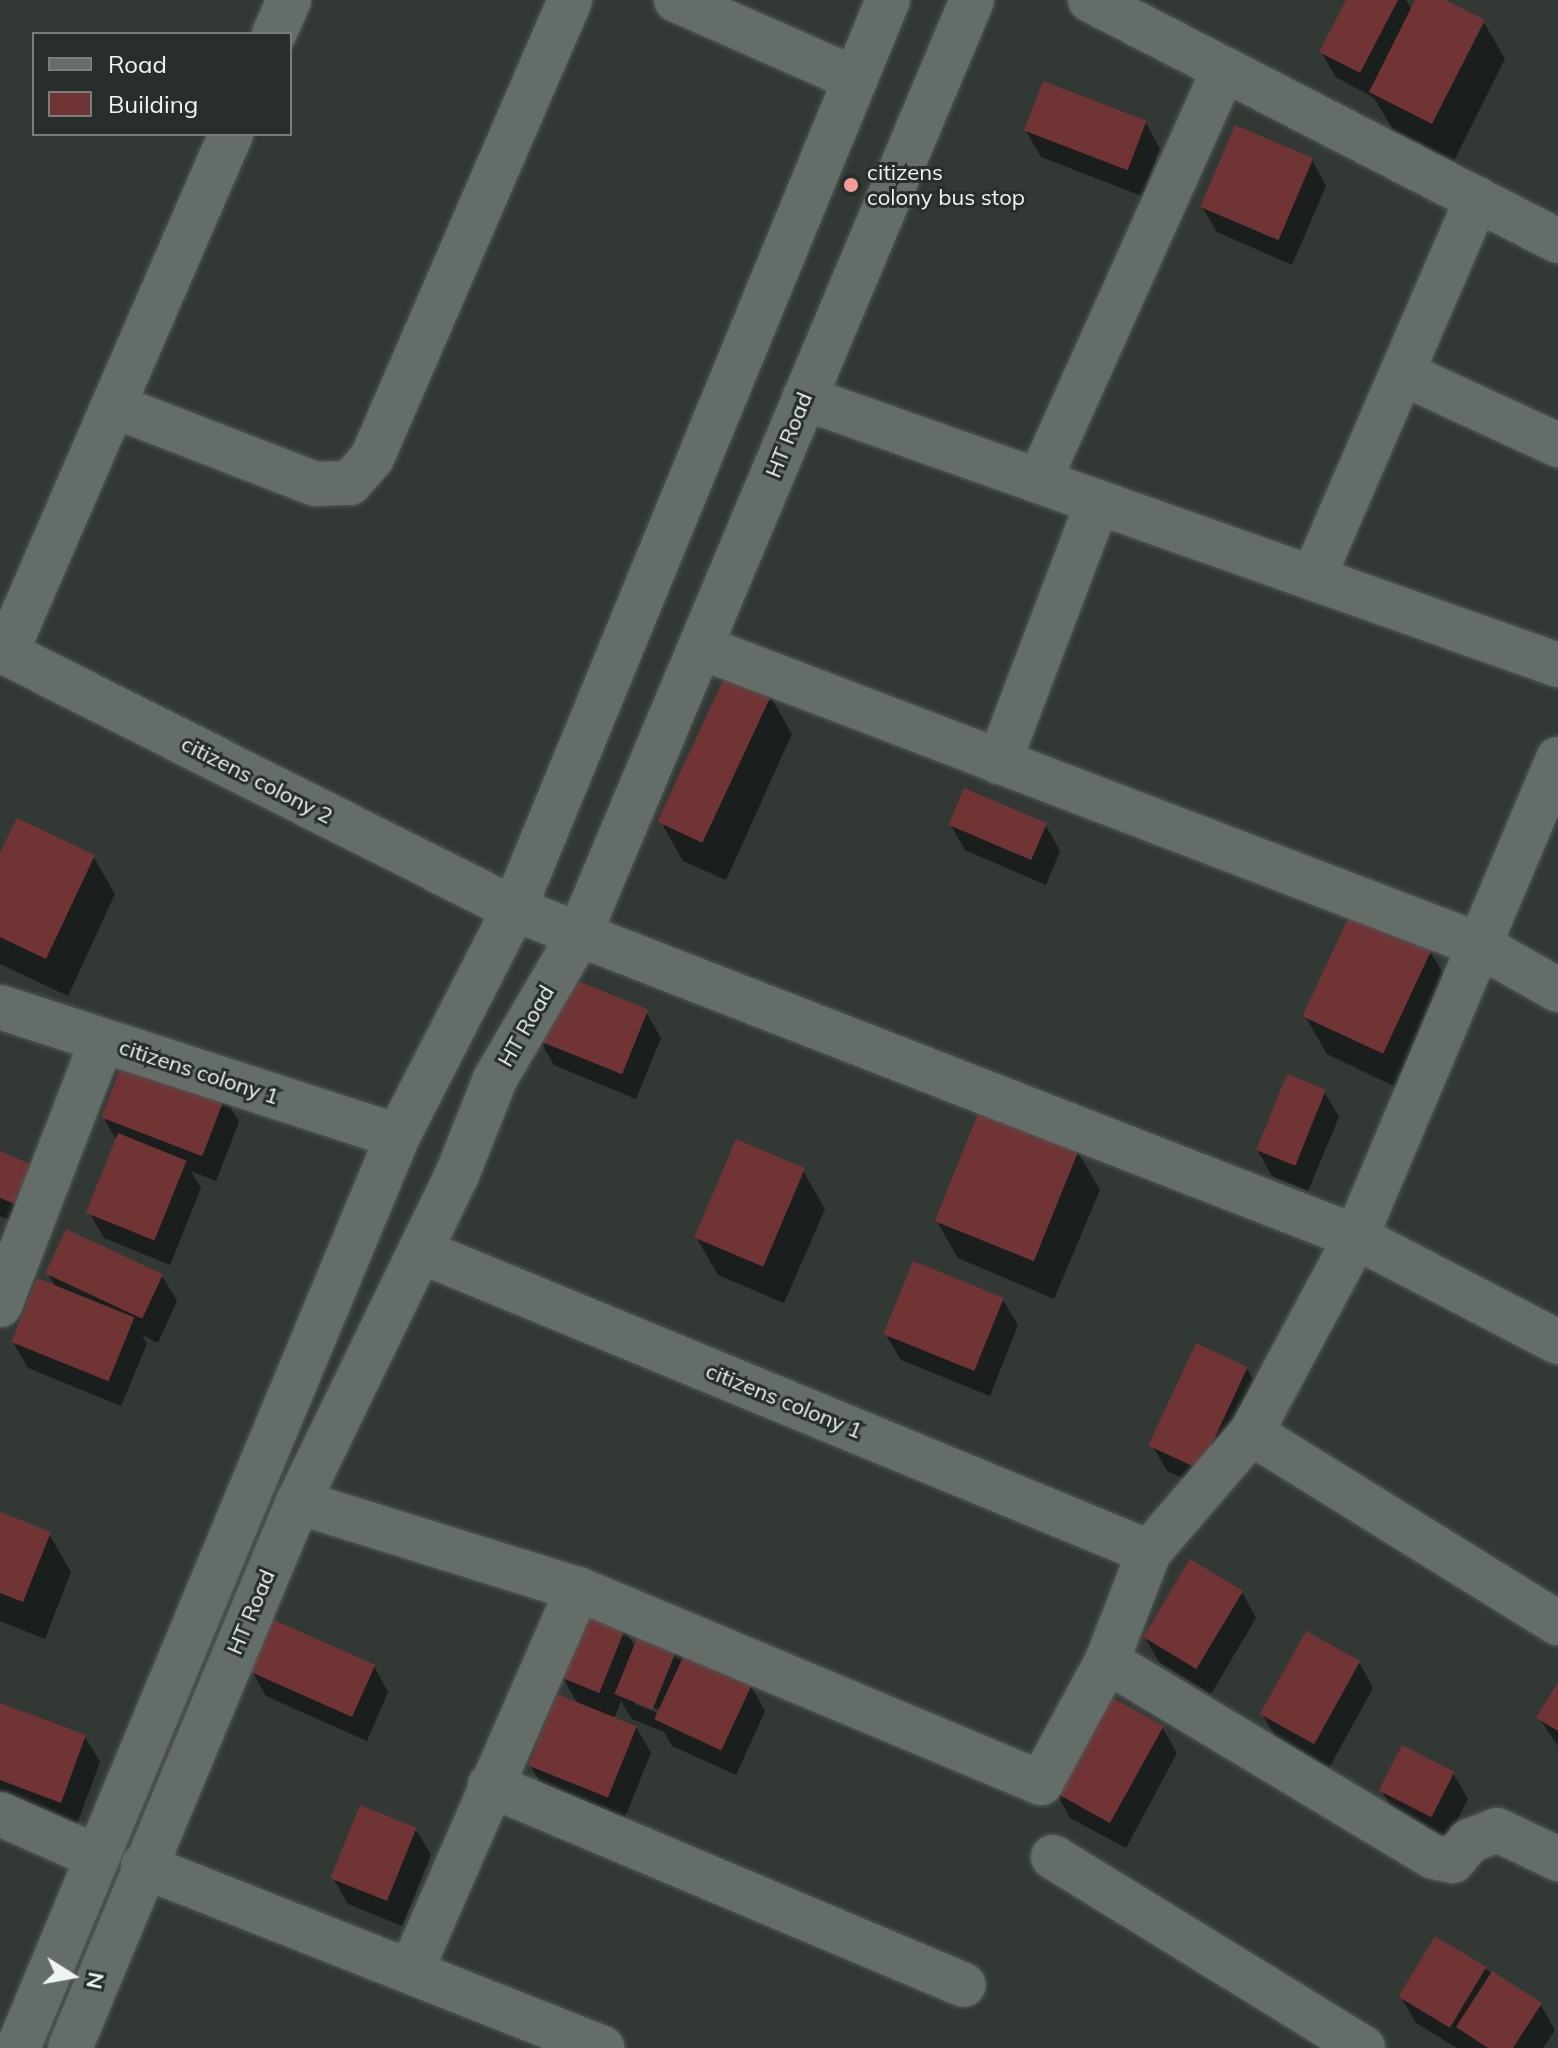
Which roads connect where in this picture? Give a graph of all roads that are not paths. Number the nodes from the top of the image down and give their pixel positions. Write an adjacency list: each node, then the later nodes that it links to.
1 (289, 0): 7 (street)
2 (570, 0): 15 (street)
3 (676, 0): 9 (street)
4 (888, 0): 9 (street)
5 (972, 0): 14 (street, HT Road)
6 (1090, 0): 8 (street)
7 (275, 32)
8 (1224, 69): 11 (street); 17 (street)
9 (855, 79): 25 (street)
10 (230, 136): 15 (street)
11 (1477, 199): 12 (street); 13 (street)
12 (1558, 241)
13 (1402, 373): 16 (street); 19 (street)
14 (804, 398): 17 (street); 20 (street, HT Road)
15 (114, 406): 21 (street)
16 (1558, 445)
17 (1039, 481): 18 (street)
18 (1098, 502): 19 (street); 24 (street)
19 (1313, 578): 22 (street)
20 (703, 648): 24 (street); 26 (street, HT Road)
21 (3, 652): 25 (street, citizens colony 2)
22 (1558, 665)
23 (1558, 759): 27 (street)
24 (999, 762): 27 (street)
25 (514, 909): 26 (street, citizens colony 2); 31 (street)
26 (579, 935): 32 (street, citizens colony 2); 33 (street, HT Road)
27 (1477, 944): 28 (street); 32 (street)
28 (1558, 990)
29 (0, 1007): 30 (street, citizens colony 1)
30 (102, 1041): 31 (street, citizens colony 1); 34 (street)
31 (398, 1136): 44 (street)
32 (1356, 1237): 35 (street, citizens colony 2); 36 (street)
33 (420, 1251): 37 (street, HT Road); 38 (street, citizens colony 1)
34 (0, 1305)
35 (1558, 1342)
36 (1251, 1433): 38 (street); 40 (street)
37 (298, 1502): 39 (street); 47 (street, HT Road)
38 (1149, 1552): 41 (street)
39 (578, 1589): 41 (street); 42 (street)
40 (1558, 1623)
41 (1107, 1661): 46 (street)
42 (490, 1785): 48 (street); 49 (street)
43 (0, 1814): 44 (street)
44 (97, 1857): 50 (street)
45 (1053, 1857): 53 (street)
46 (1558, 1859)
47 (143, 1866): 48 (street); 51 (street, HT Road)
48 (411, 1971): 52 (street)
49 (964, 1985)
50 (18, 2048)
51 (70, 2048)
52 (602, 2048)
53 (1363, 2048)

